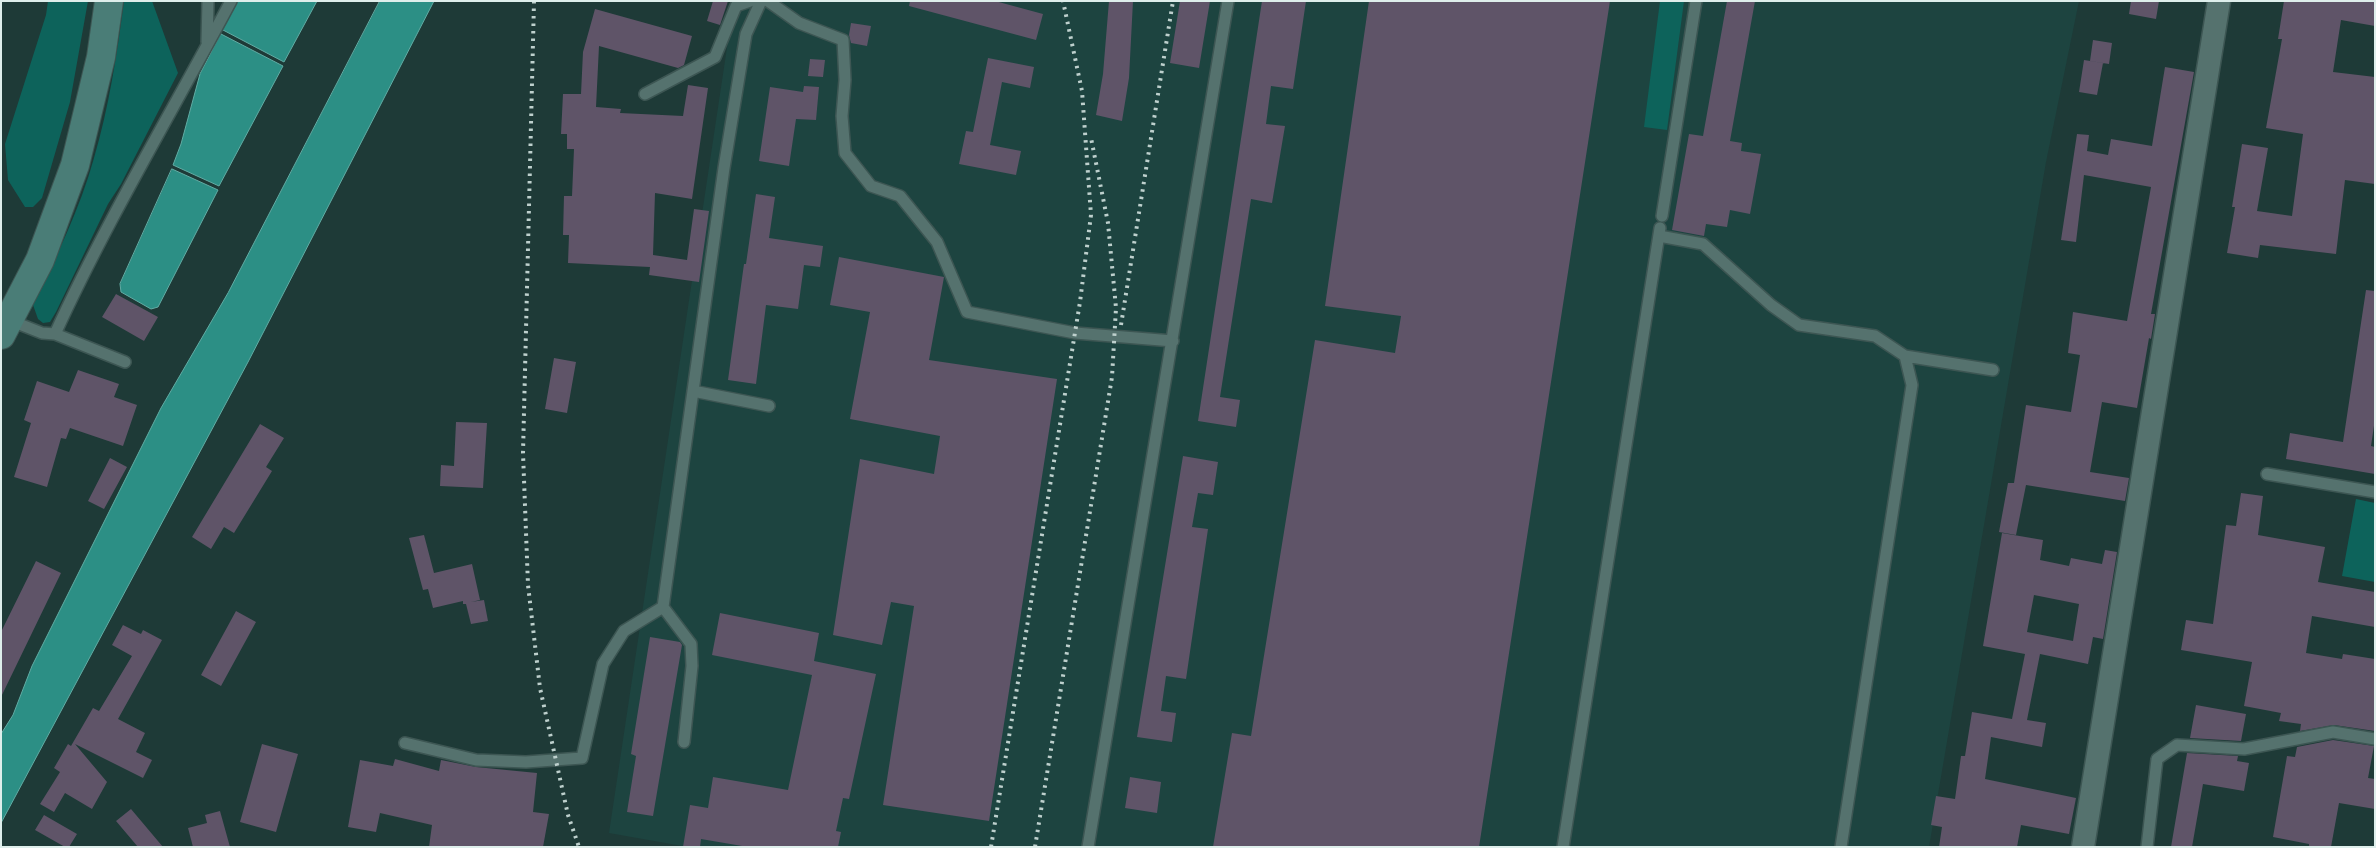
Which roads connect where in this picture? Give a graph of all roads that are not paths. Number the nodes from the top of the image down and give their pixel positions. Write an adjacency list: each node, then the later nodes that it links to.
1 (109, 1): 13 (main road)
2 (208, 1): 10 (lane)
3 (231, 1): 10 (lane)
4 (750, 1): 11 (lane)
5 (761, 1): 19 (lane)
6 (768, 1): 15 (lane)
7 (1228, 1): 15 (lane)
8 (1696, 1): 12 (lane)
9 (2219, 1): 30 (street)
10 (207, 44): 14 (lane)
11 (645, 94)
12 (1662, 216)
13 (5, 327): 14 (lane)
14 (55, 334): 17 (lane)
15 (1173, 341): 27 (lane)
16 (1905, 356): 18 (lane); 28 (lane); 29 (lane)
17 (125, 362)
18 (1993, 370)
19 (693, 391): 20 (lane); 23 (lane)
20 (769, 406)
21 (2267, 474): 22 (lane)
22 (2375, 492)
23 (663, 607): 25 (lane); 26 (lane)
24 (2375, 739): 31 (lane)
25 (684, 742)
26 (405, 743)
27 (1088, 847)
28 (1563, 847)
29 (1841, 847)
30 (2083, 847)
31 (2147, 847)

